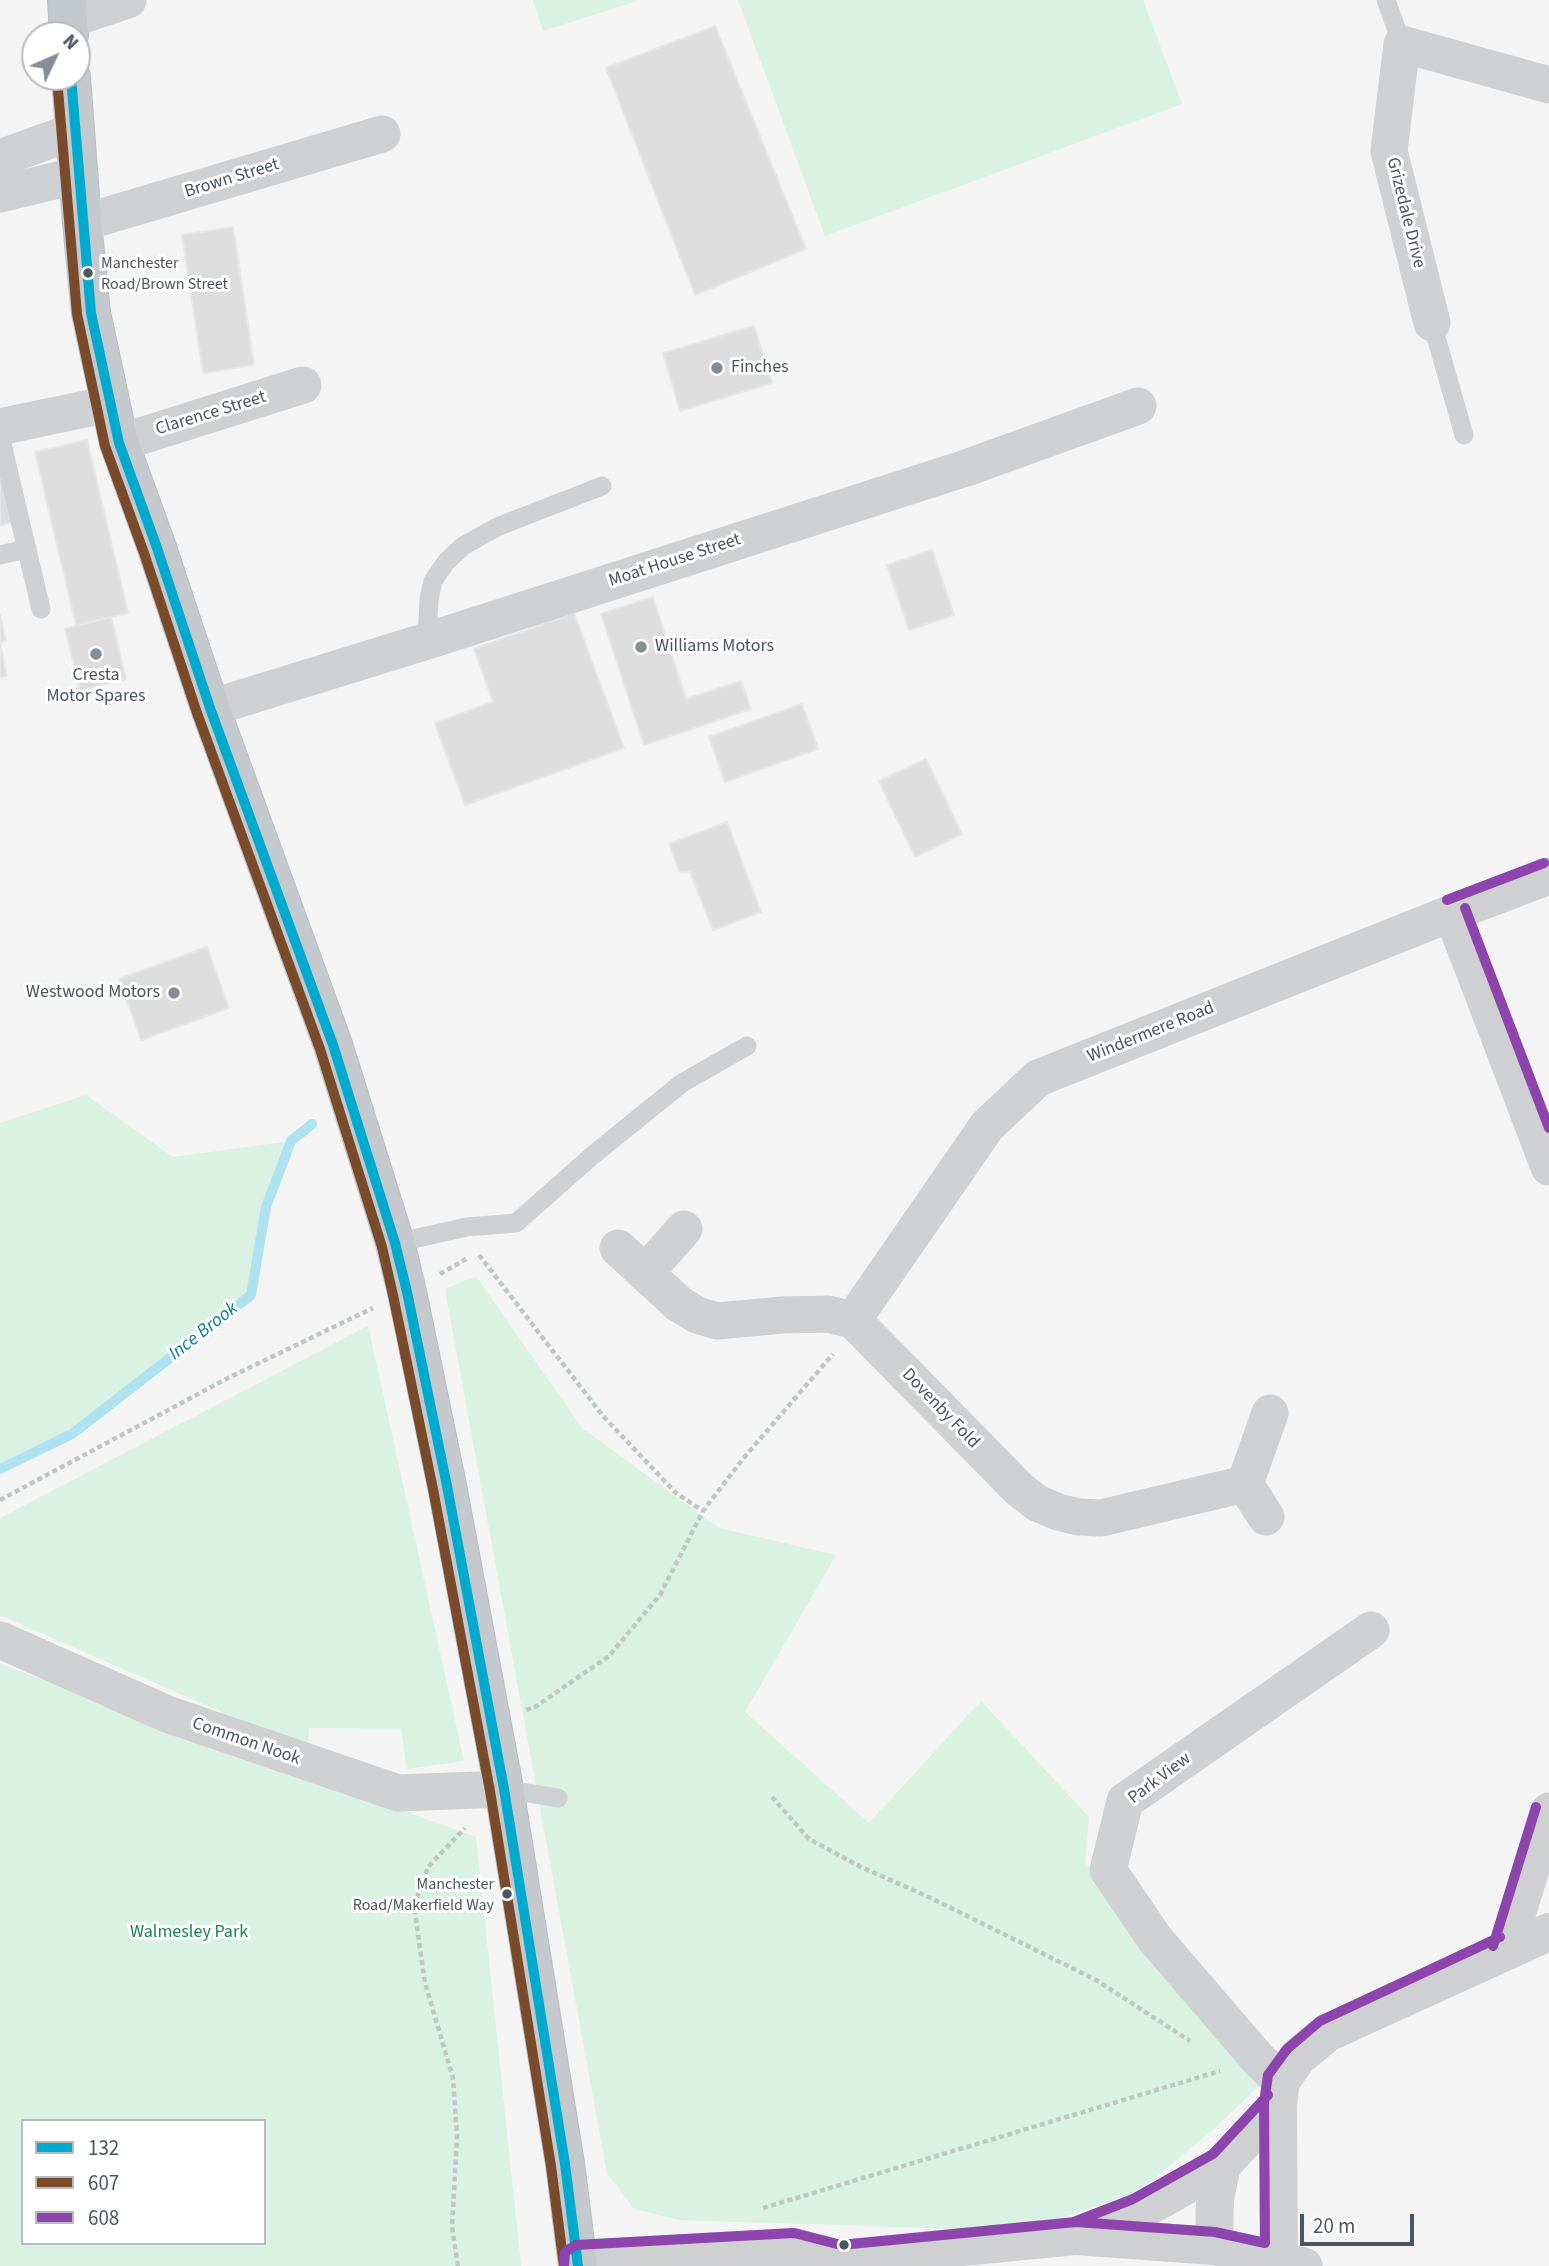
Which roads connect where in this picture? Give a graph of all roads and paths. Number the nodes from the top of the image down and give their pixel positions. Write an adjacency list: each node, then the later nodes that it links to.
1 (128, 0): 3 (street)
2 (1386, 0): 4 (lane)
3 (68, 18)
4 (1402, 44): 5 (street); 13 (street, Grizedale Drive)
5 (1549, 85)
6 (72, 91): 7 (highway)
7 (75, 131): 9 (street); 10 (highway)
8 (382, 134): 12 (street, Brown Street)
9 (0, 158)
10 (79, 175): 11 (street); 12 (highway)
11 (0, 194)
12 (82, 223): 15 (highway)
13 (1432, 323): 18 (lane)
14 (303, 386): 20 (street, Clarence Street)
15 (108, 404): 17 (street); 20 (highway)
16 (1138, 406): 25 (street, Moat House Street)
17 (0, 427)
18 (1464, 435)
19 (0, 436): 22 (lane)
20 (119, 443): 26 (highway)
21 (602, 486): 25 (lane)
22 (27, 549): 23 (lane); 24 (lane)
23 (0, 555)
24 (41, 609)
25 (427, 641): 26 (street, Moat House Street)
26 (210, 708): 32 (highway)
27 (1549, 876): 28 (street, Windermere Road)
28 (1452, 912): 30 (street); 36 (street, Windermere Road)
29 (747, 1046): 32 (lane)
30 (1549, 1167)
31 (684, 1229): 34 (street)
32 (395, 1243): 35 (highway)
33 (618, 1248): 34 (street)
34 (645, 1273): 36 (street)
35 (407, 1292): 39 (path); 40 (path); 44 (highway)
36 (856, 1323): 38 (street, Dovenby Fold); 40 (path)
37 (1270, 1413): 38 (street)
38 (1245, 1484): 41 (street)
39 (0, 1500)
40 (703, 1511): 44 (path)
41 (1266, 1517)
42 (1371, 1630): 52 (street, Park View)
43 (0, 1640): 45 (street, Common Nook)
44 (491, 1721): 45 (highway)
45 (505, 1788): 47 (lane); 58 (highway); 60 (path)
46 (772, 1797): 51 (path)
47 (558, 1798)
48 (1549, 1811): 50 (street)
49 (1549, 1932): 50 (street)
50 (1506, 1950): 52 (street)
51 (1195, 2044)
52 (1272, 2082): 53 (street); 54 (path); 59 (street)
53 (1222, 2165): 55 (street); 56 (street)
54 (753, 2210)
55 (1076, 2236): 56 (street); 57 (street)
56 (1214, 2246): 59 (street)
57 (833, 2262): 58 (street)
58 (577, 2263)
59 (1292, 2263)
60 (458, 2266)

